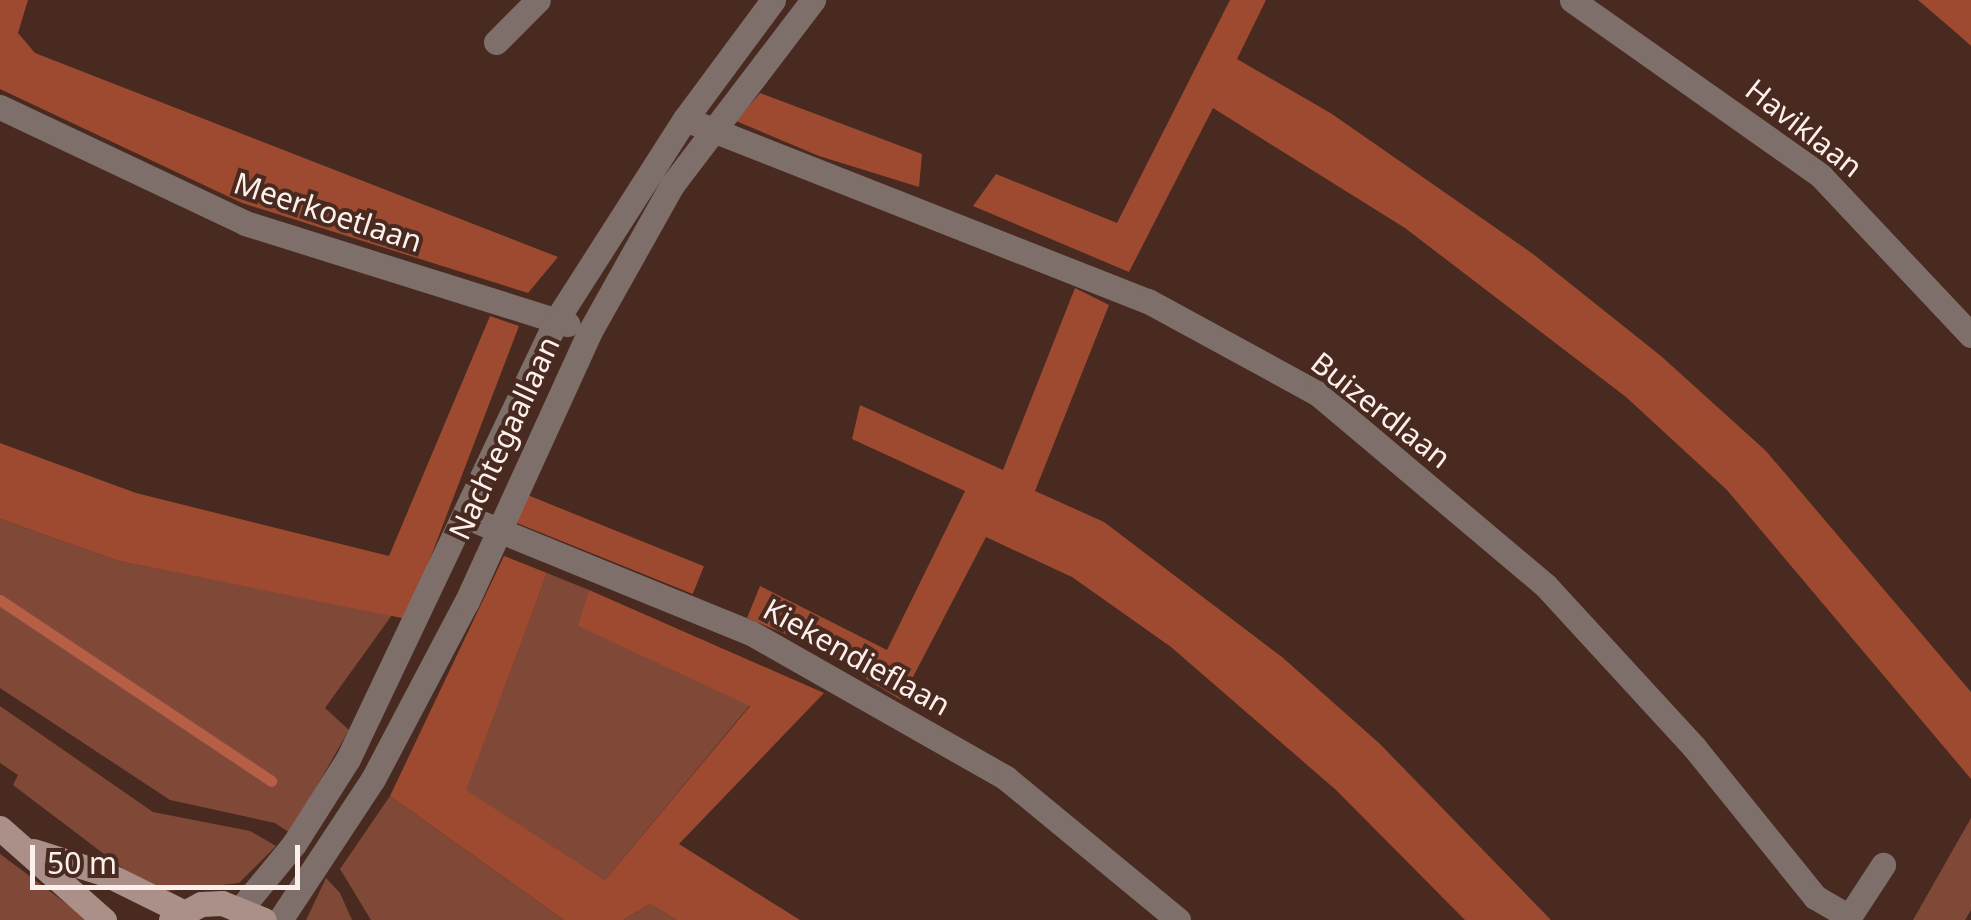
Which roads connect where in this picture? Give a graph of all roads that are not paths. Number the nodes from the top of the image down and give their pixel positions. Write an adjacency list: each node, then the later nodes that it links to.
1 (538, 0): 5 (street)
2 (773, 0): 7 (street, Nachtegaallaan)
3 (813, 0): 8 (street, Nachtegaallaan)
4 (1572, 0): 11 (street, Haviklaan)
5 (496, 42)
6 (0, 107): 9 (street, Meerkoetlaan)
7 (685, 119): 8 (street, Buizerdlaan); 9 (street, Nachtegaallaan)
8 (713, 130): 10 (street, Nachtegaallaan); 19 (street, Buizerdlaan)
9 (557, 319): 10 (street, Meerkoetlaan); 12 (street, Nachtegaallaan)
10 (589, 333): 13 (street, Nachtegaallaan)
11 (1971, 335)
12 (467, 514): 13 (street, Kiekendieflaan); 17 (street, Nachtegaallaan)
13 (494, 531): 21 (street, Nachtegaallaan); 22 (street, Kiekendieflaan)
14 (0, 828): 15 (main road)
15 (33, 851): 18 (main road); 20 (main road)
16 (1883, 866): 19 (street, Buizerdlaan)
17 (253, 913): 18 (main road)
18 (177, 916)
19 (1848, 918)
20 (104, 920)
21 (280, 920)
22 (1178, 920)

